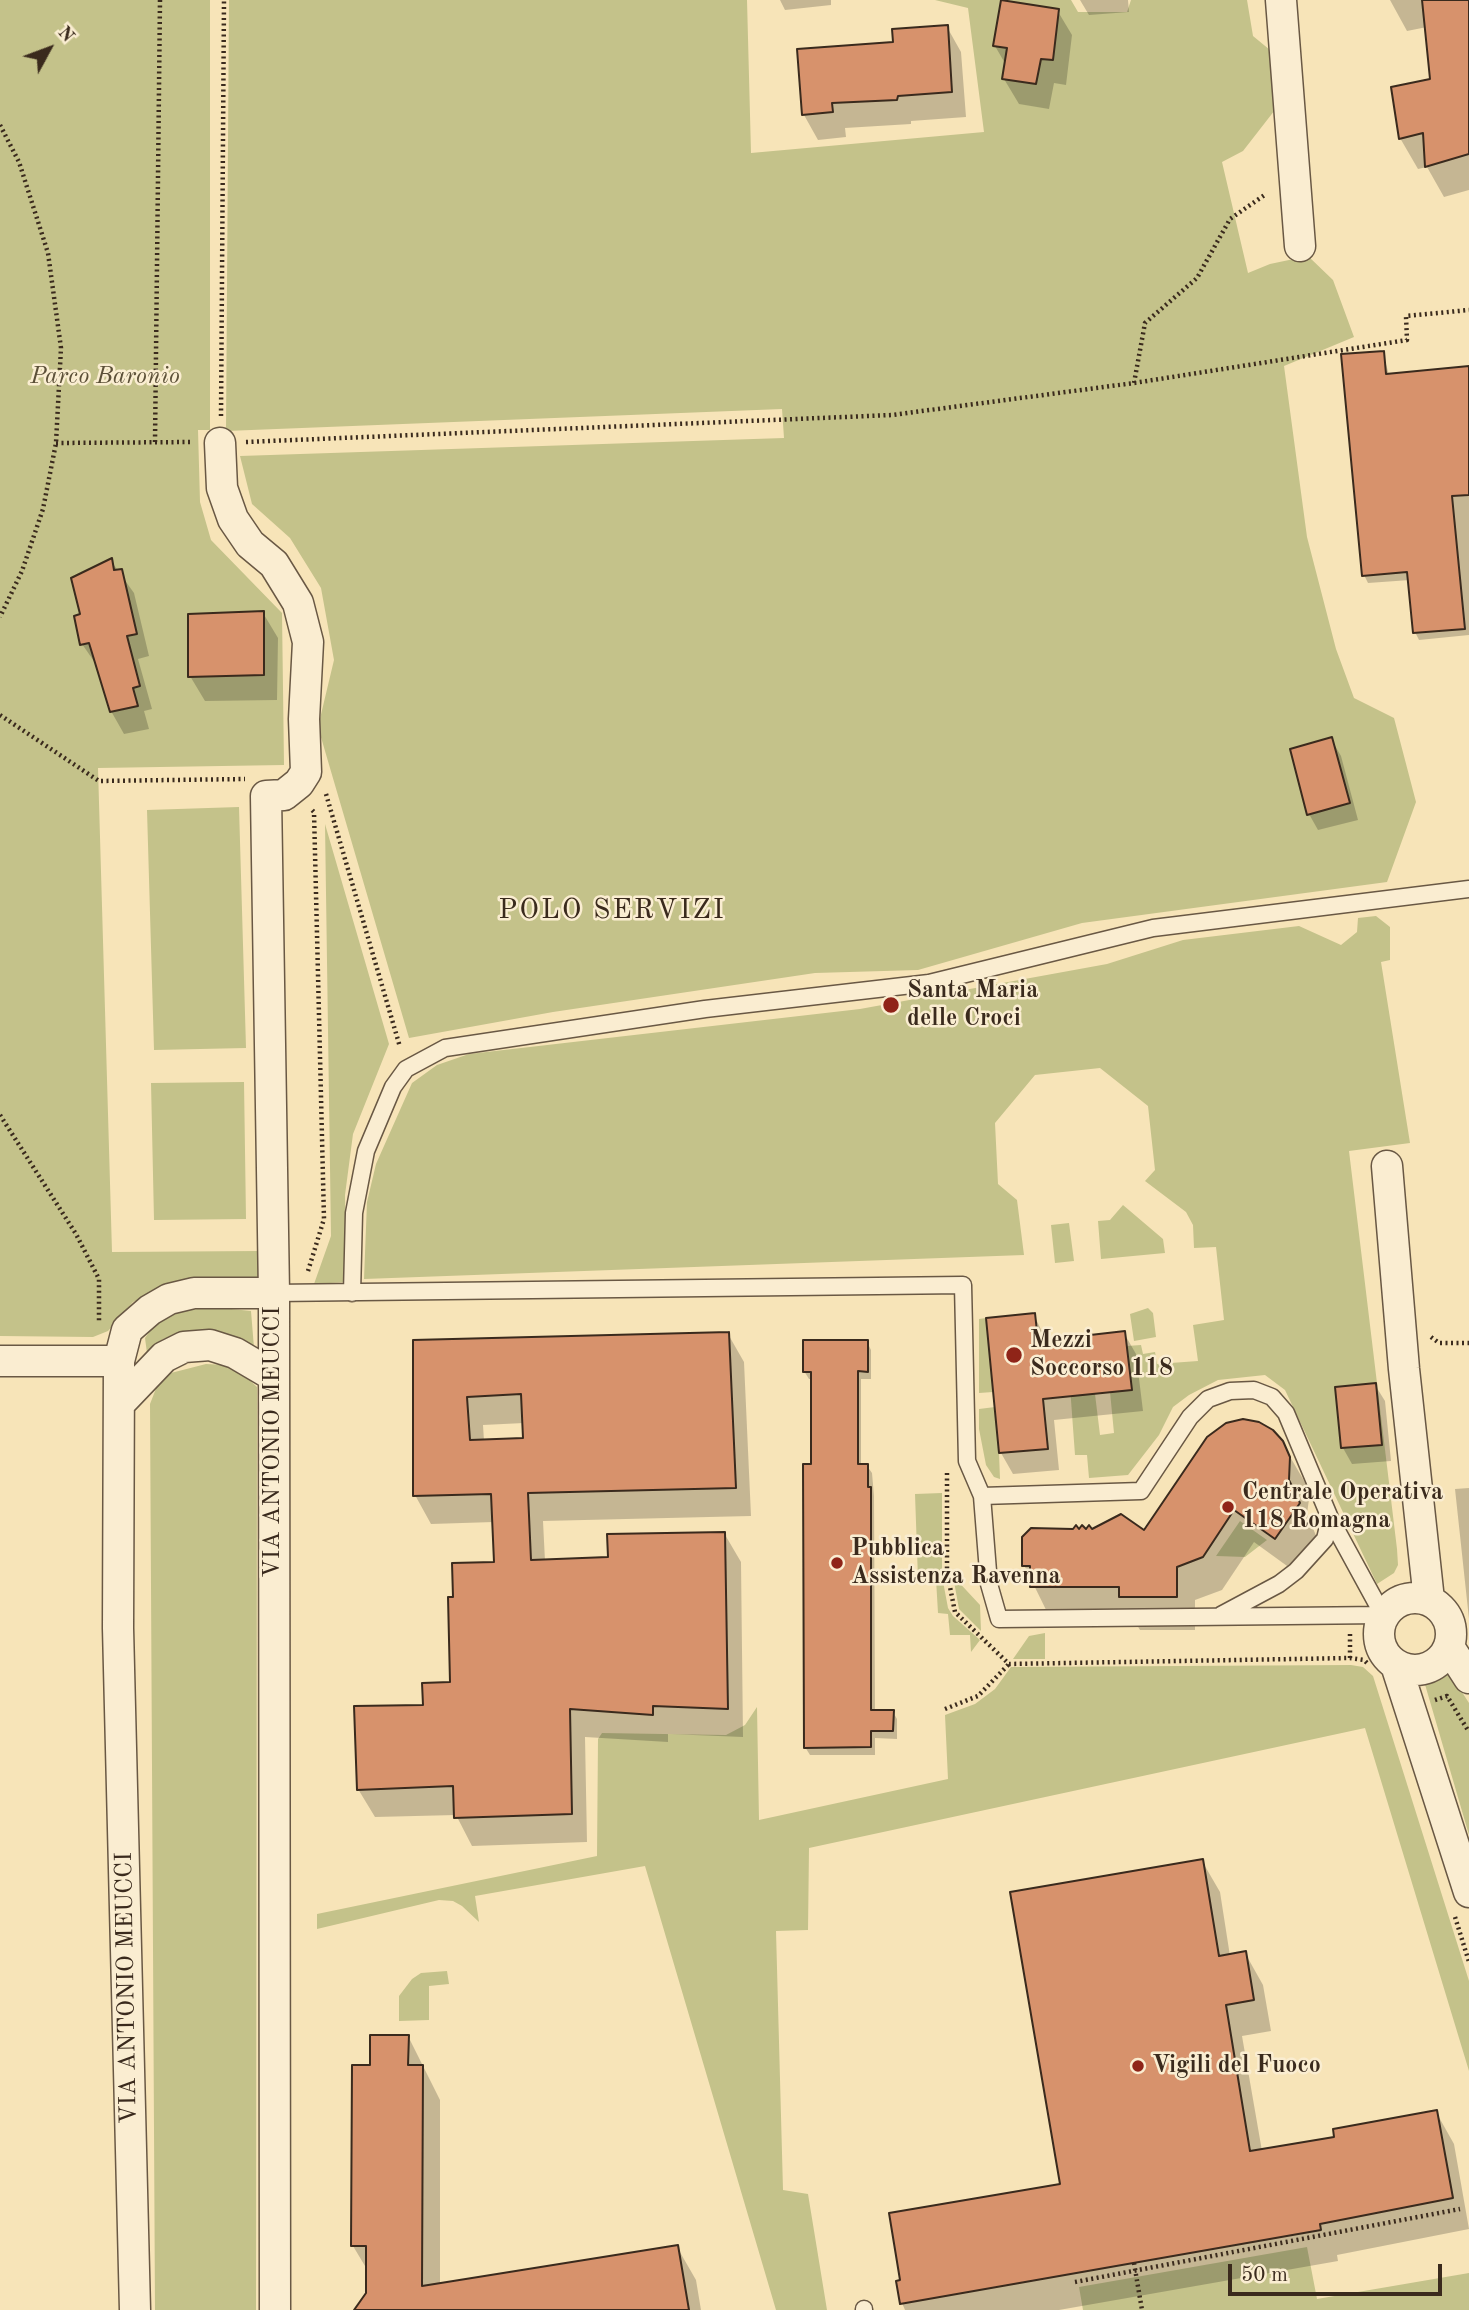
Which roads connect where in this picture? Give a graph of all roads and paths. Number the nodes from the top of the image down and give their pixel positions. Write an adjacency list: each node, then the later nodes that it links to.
1 (160, 0): 9 (path)
2 (224, 0): 11 (path)
3 (1281, 0): 5 (street)
4 (0, 125): 10 (path)
5 (1295, 174): 6 (street); 8 (path)
6 (1300, 246)
7 (1469, 310): 8 (path)
8 (1134, 383): 11 (path)
9 (155, 442): 10 (path); 11 (path)
10 (56, 443): 12 (path)
11 (220, 443): 18 (street)
12 (0, 617)
13 (323, 784): 15 (path)
14 (1469, 889): 15 (lane)
15 (407, 1069): 19 (lane)
16 (0, 1115): 20 (path)
17 (1387, 1166): 27 (street)
18 (274, 1293): 19 (lane); 22 (street, VIA ANTONIO MEUCCI); 23 (street, VIA ANTONIO MEUCCI)
19 (352, 1293): 25 (lane)
20 (99, 1333)
21 (0, 1361): 22 (street)
22 (120, 1361): 24 (street, VIA ANTONIO MEUCCI)
23 (274, 1376): 24 (street); 45 (street, VIA ANTONIO MEUCCI)
24 (120, 1403): 44 (street, VIA ANTONIO MEUCCI)
25 (982, 1496): 26 (lane); 29 (lane)
26 (1330, 1518): 28 (lane); 29 (lane)
27 (1429, 1601): 28 (street); 31 (street)
28 (1383, 1615): 29 (lane); 35 (street)
29 (1216, 1618)
30 (1350, 1630): 33 (path)
31 (1449, 1647): 35 (street); 36 (street)
32 (993, 1649): 34 (path)
33 (1350, 1658): 34 (path); 35 (path)
34 (1009, 1664): 37 (path)
35 (1387, 1669): 38 (street)
36 (1469, 1678)
37 (945, 1709)
38 (1461, 1902): 39 (path)
39 (1469, 1962)
40 (1460, 2209): 42 (path)
41 (1134, 2263): 42 (path)
42 (1135, 2270): 43 (path); 46 (path)
43 (1076, 2282)
44 (135, 2310)
45 (275, 2310)
46 (1142, 2310)

